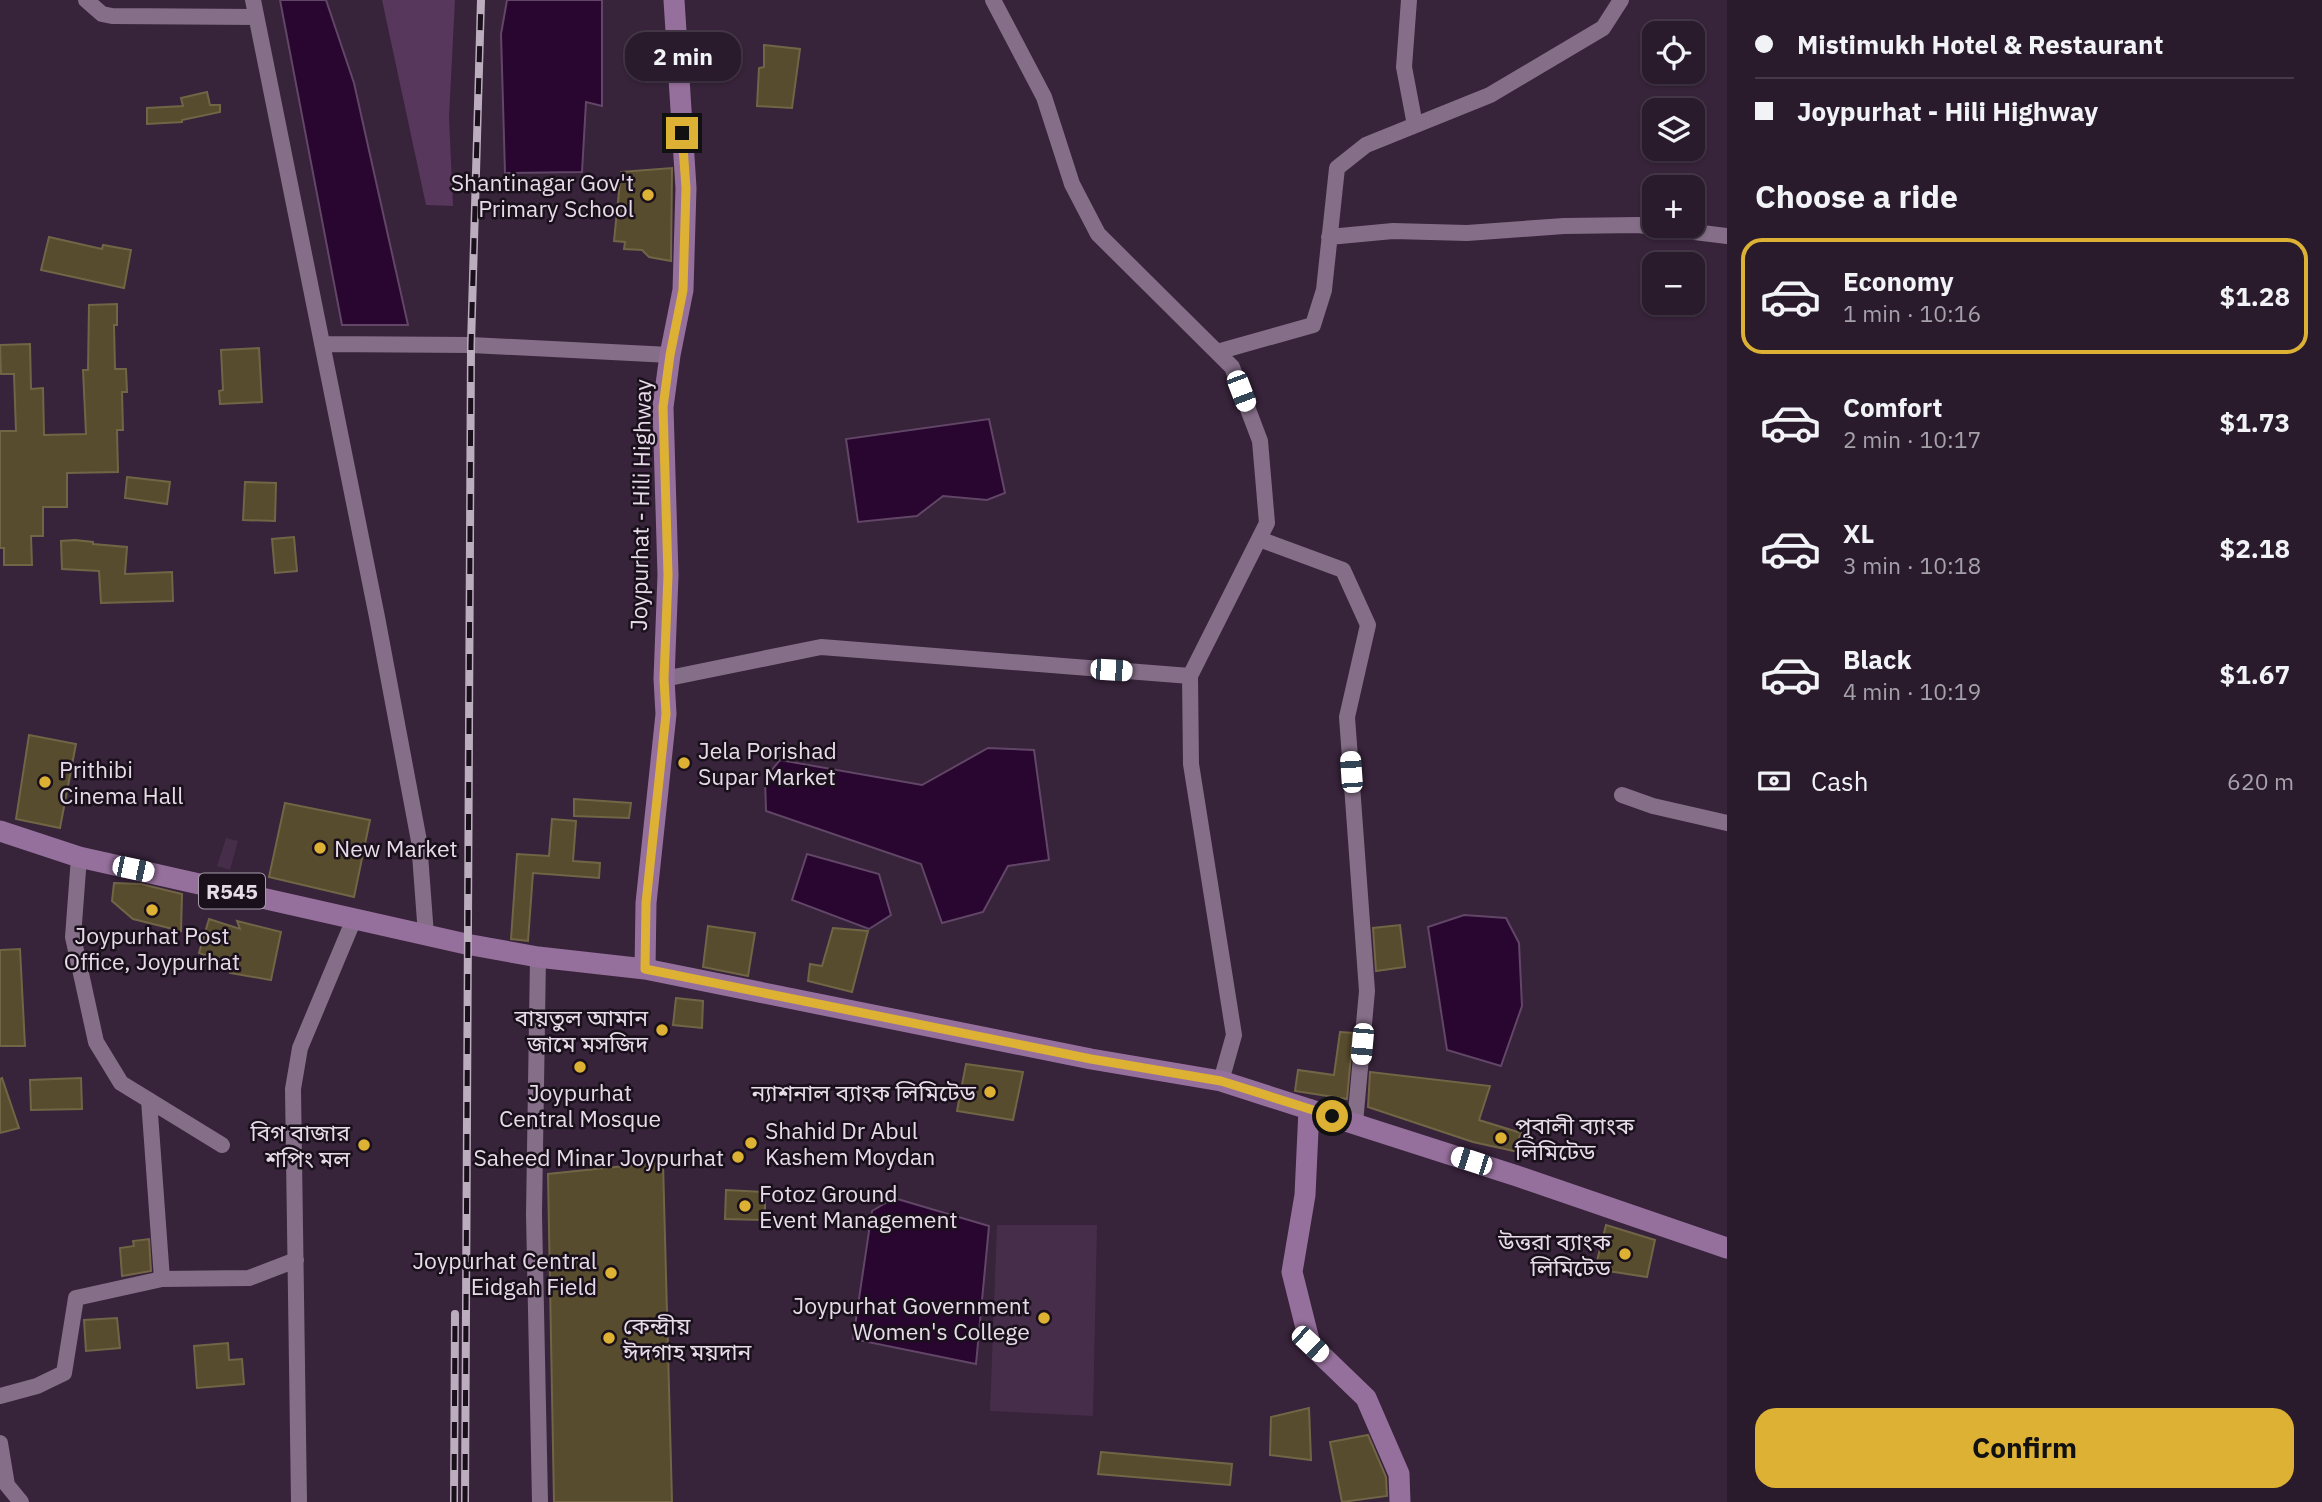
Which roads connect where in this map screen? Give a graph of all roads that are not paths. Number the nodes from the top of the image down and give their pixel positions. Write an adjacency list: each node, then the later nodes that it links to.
1 (86, 0): 7 (street)
2 (253, 0): 7 (street)
3 (674, 0): 13 (main road, Joypurhat - Hili Highway)
4 (993, 0): 12 (street)
5 (1409, 0): 8 (street)
6 (1621, 0): 8 (street)
7 (256, 17): 11 (street)
8 (1415, 125): 10 (street)
9 (1727, 236): 10 (street)
10 (1329, 237): 12 (street)
11 (322, 344): 13 (street); 22 (street)
12 (1217, 352): 14 (street)
13 (670, 355): 16 (main road, Joypurhat - Hili Highway)
14 (1259, 540): 15 (street); 28 (street)
15 (1190, 676): 16 (street); 25 (street)
16 (664, 679): 24 (main road, Joypurhat - Hili Highway)
17 (1622, 795): 18 (street)
18 (1727, 823)
19 (0, 831): 20 (main road, R545)
20 (79, 857): 21 (main road, R545); 26 (street)
21 (354, 919): 22 (main road, R545); 31 (street)
22 (426, 935): 23 (main road, R545)
23 (538, 957): 24 (main road); 37 (street)
24 (645, 969): 25 (main road)
25 (1221, 1081): 27 (main road)
26 (149, 1100): 29 (street); 32 (street)
27 (1309, 1109): 28 (main road); 38 (main road)
28 (1355, 1123): 30 (main road)
29 (222, 1145)
30 (1727, 1248)
31 (296, 1260): 32 (street); 36 (street)
32 (162, 1279): 33 (street)
33 (0, 1396)
34 (0, 1443): 35 (street)
35 (21, 1502)
36 (299, 1502)
37 (540, 1502)
38 (1400, 1502)

